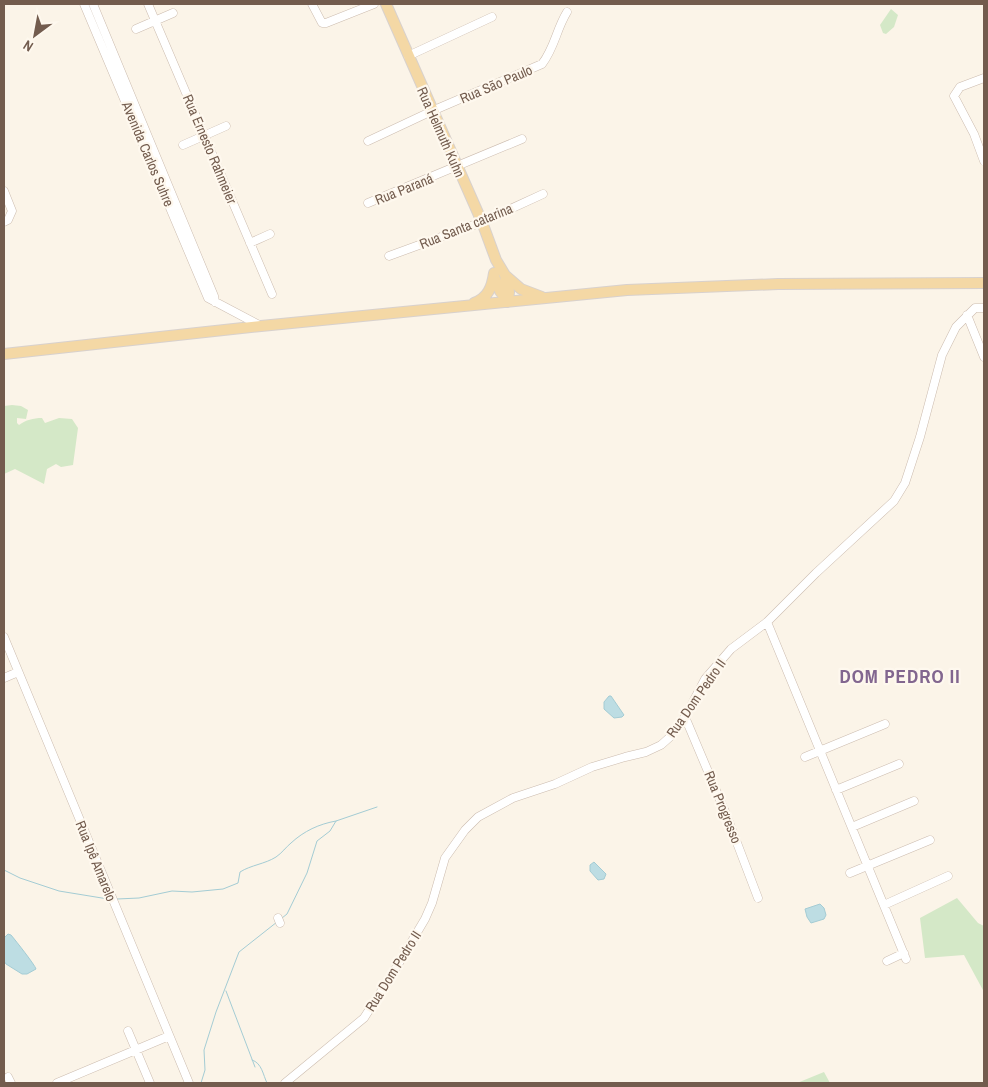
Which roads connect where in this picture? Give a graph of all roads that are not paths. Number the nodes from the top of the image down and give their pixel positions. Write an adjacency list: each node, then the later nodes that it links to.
1 (84, 4): 12 (street, Avenida Carlos Suhre)
2 (93, 4): 12 (street, Avenida Carlos Suhre)
3 (148, 4): 10 (street, Rua Ernesto Rahmeier)
4 (312, 4): 5 (street)
5 (374, 4)
6 (386, 4): 13 (main road, Rua Helmuth Kuhn)
7 (567, 12): 15 (street, Rua São Paulo)
8 (173, 13): 10 (street)
9 (492, 17): 13 (street)
10 (155, 20): 11 (street); 17 (street, Rua Ernesto Rahmeier)
11 (136, 29)
12 (105, 44): 41 (street, Avenida Carlos Suhre)
13 (408, 56): 15 (main road, Rua Helmuth Kuhn)
14 (984, 78): 21 (street)
15 (432, 111): 19 (street, Rua São Paulo); 22 (main road, Rua Helmuth Kuhn)
16 (226, 126): 17 (street)
17 (205, 136): 20 (street); 29 (street, Rua Ernesto Rahmeier)
18 (522, 139): 22 (street, Rua Paraná)
19 (368, 141)
20 (183, 144)
21 (984, 161)
22 (456, 167): 25 (street, Rua Paraná); 27 (main road, Rua Helmuth Kuhn)
23 (4, 190): 26 (street)
24 (543, 194): 27 (street, Rua Santa catarina)
25 (368, 203)
26 (4, 222)
27 (482, 222): 30 (street, Rua Santa catarina); 31 (main road, Rua Helmuth Kuhn)
28 (270, 234): 29 (street)
29 (250, 242): 35 (street, Rua Ernesto Rahmeier)
30 (389, 256)
31 (496, 260): 32 (main road, Rua Helmuth Kuhn); 33 (main road, Rua Helmuth Kuhn)
32 (494, 273): 37 (main road); 38 (main road, Rua Helmuth Kuhn)
33 (505, 275): 36 (main road); 37 (main road, Rua Helmuth Kuhn)
34 (984, 283): 36 (main road)
35 (272, 294)
36 (553, 298): 37 (main road)
37 (508, 302): 38 (main road)
38 (467, 306): 41 (main road)
39 (984, 308): 40 (street)
40 (966, 316): 43 (street); 44 (street, Rua Dom Pedro II)
41 (260, 326): 42 (main road)
42 (4, 354)
43 (984, 357)
44 (767, 622): 48 (street, Rua Dom Pedro II); 50 (street)
45 (4, 637): 46 (street, Rua Ipê Amarelo)
46 (18, 672): 47 (street); 64 (street, Rua Ipê Amarelo)
47 (4, 678)
48 (685, 717): 60 (street, Rua Progresso); 69 (street, Rua Dom Pedro II)
49 (885, 724): 50 (street)
50 (820, 751): 51 (street); 53 (street)
51 (805, 758)
52 (899, 764): 53 (street)
53 (836, 790): 55 (street)
54 (914, 801): 55 (street)
55 (852, 828): 57 (street)
56 (930, 840): 57 (street)
57 (868, 866): 58 (street); 61 (street)
58 (850, 873)
59 (948, 876): 61 (street)
60 (758, 898)
61 (884, 905): 62 (street)
62 (887, 961)
63 (128, 1031): 65 (street)
64 (169, 1036): 65 (street); 68 (street, Rua Ipê Amarelo)
65 (135, 1050): 66 (street); 67 (street)
66 (57, 1083)
67 (150, 1083)
68 (189, 1083)
69 (285, 1083)

